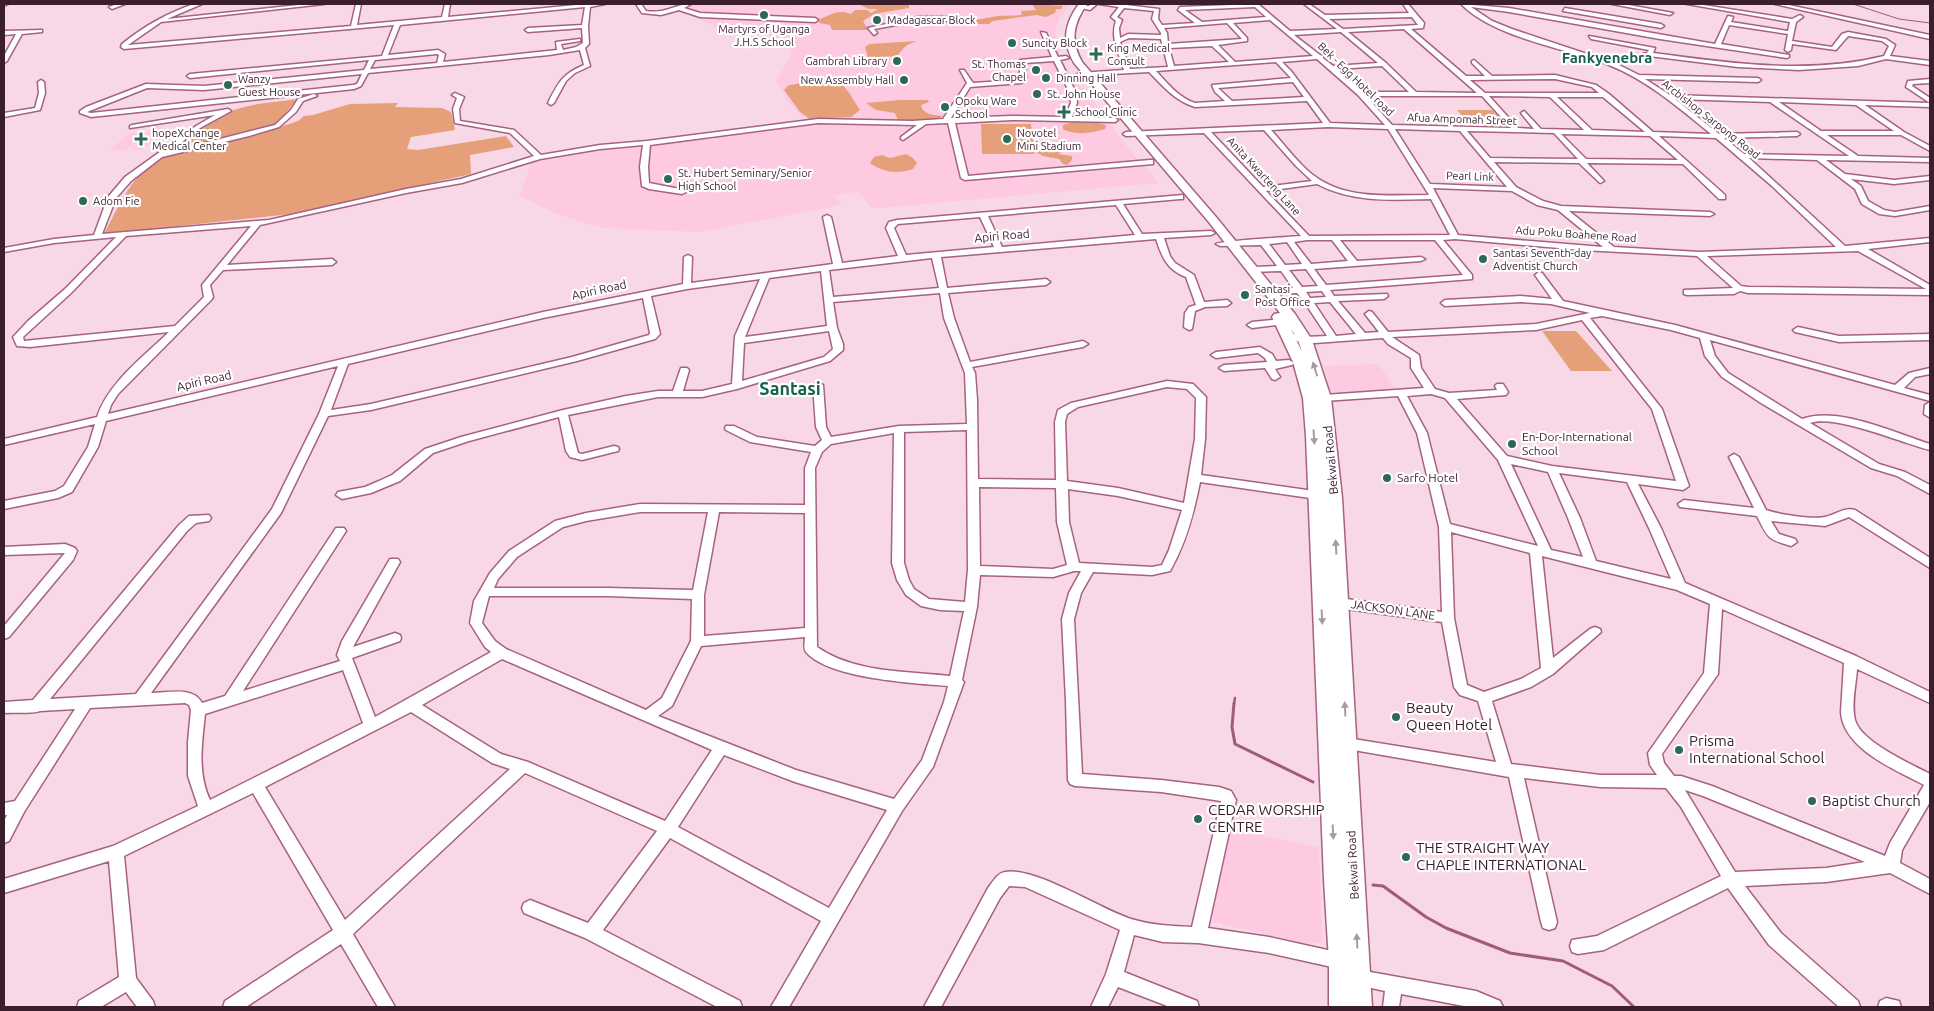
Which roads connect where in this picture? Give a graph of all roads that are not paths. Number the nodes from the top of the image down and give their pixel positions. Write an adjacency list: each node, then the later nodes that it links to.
1 (122, 4): 24 (street)
2 (199, 4): 40 (street)
3 (321, 4): 40 (street)
4 (358, 4): 47 (street)
5 (447, 4): 36 (street)
6 (602, 4): 21 (street)
7 (639, 4): 25 (street)
8 (689, 4): 25 (street)
9 (1101, 4): 23 (street)
10 (1160, 4): 26 (street)
11 (1256, 4): 34 (street, Bek - Egg Hotel road); 44 (street)
12 (1306, 4): 33 (street)
13 (1406, 4): 32 (street)
14 (1465, 4): 27 (street); 85 (street, Arcbishop Sarpong Road)
15 (1515, 4): 27 (street)
16 (1570, 4): 28 (street)
17 (1616, 4): 31 (street)
18 (1674, 4): 31 (street)
19 (1689, 4): 30 (street)
20 (1778, 4): 29 (street)
21 (588, 5): 36 (street); 45 (street)
22 (1083, 5): 78 (highway, Bekwai Road); 93 (highway, Bekwai Road)
23 (1123, 5): 26 (street); 64 (street)
24 (112, 7)
25 (680, 9): 38 (street)
26 (1156, 10): 48 (street)
27 (1509, 10): 35 (street)
28 (1565, 10): 35 (street); 46 (street)
29 (1809, 10): 39 (street); 62 (street)
30 (1732, 11): 39 (street); 43 (street)
31 (1670, 12): 46 (street)
32 (1413, 15): 33 (street); 49 (street)
33 (1324, 17): 51 (street)
34 (1273, 18): 41 (street); 57 (street, Bek - Egg Hotel road)
35 (1557, 18): 61 (street)
36 (445, 19): 42 (street)
37 (958, 19): 55 (street)
38 (815, 20)
39 (1793, 21): 58 (street)
40 (158, 22): 47 (street)
41 (1228, 22): 44 (street); 66 (street)
42 (398, 23): 47 (street); 73 (street)
43 (1727, 23): 58 (street); 68 (street)
44 (1201, 24): 48 (street)
45 (585, 26): 50 (street); 69 (street)
46 (1661, 26): 61 (street)
47 (354, 27)
48 (1160, 27): 59 (street)
49 (1407, 28): 51 (street); 96 (street)
50 (528, 30)
51 (1343, 30): 57 (street); 84 (street)
52 (20, 32): 53 (street); 54 (street); 75 (street)
53 (38, 32)
54 (4, 33)
55 (874, 33)
56 (1043, 33): 78 (street)
57 (1291, 33): 77 (street, Bek - Egg Hotel road)
58 (1791, 33): 65 (street)
59 (1163, 37): 64 (street); 67 (street)
60 (1591, 37): 71 (street)
61 (1657, 37): 68 (street); 71 (street)
62 (1930, 37)
63 (578, 40): 70 (street)
64 (1117, 41): 92 (street)
65 (1790, 42): 72 (street); 74 (street)
66 (1212, 44): 67 (street); 83 (street)
67 (1165, 46): 88 (street)
68 (1716, 46): 72 (street)
69 (582, 48): 70 (street); 118 (street)
70 (560, 51): 82 (street)
71 (1651, 51): 85 (street); 87 (street)
72 (1787, 56): 87 (street)
73 (384, 57): 76 (street); 82 (street)
74 (1886, 57): 81 (street); 87 (street)
75 (4, 58)
76 (372, 58): 91 (street); 94 (street)
77 (1321, 58): 79 (street); 86 (street, Bek - Egg Hotel road)
78 (1062, 60): 93 (highway, Bekwai Road); 103 (street); 124 (street)
79 (1278, 61): 83 (street); 98 (street)
80 (1474, 62): 97 (street)
81 (1930, 63)
82 (440, 64): 91 (street)
83 (1234, 64): 88 (street)
84 (1384, 64): 86 (street); 108 (street)
85 (1611, 64): 95 (street, Arcbishop Sarpong Road)
86 (1332, 68): 107 (street, Bek - Egg Hotel road)
87 (1799, 68)
88 (1172, 69): 89 (street)
89 (1151, 70): 92 (street); 120 (street)
90 (962, 71): 102 (street)
91 (366, 72): 104 (street); 106 (street)
92 (1128, 72): 93 (street)
93 (1082, 75): 126 (highway, Bekwai Road); 140 (highway, Bekwai Road)
94 (190, 76)
95 (1638, 77): 99 (street); 113 (street, Arcbishop Sarpong Road)
96 (1465, 78): 97 (street); 111 (street)
97 (1491, 78): 109 (street)
98 (1295, 80): 114 (street); 120 (street)
99 (1758, 80)
100 (1930, 81): 116 (street)
101 (41, 82): 123 (street)
102 (970, 84): 103 (street); 125 (street)
103 (1007, 84): 105 (street)
104 (220, 86): 117 (street); 117 (street)
105 (1021, 87)
106 (341, 89): 117 (street); 147 (street)
107 (1360, 94): 108 (street); 130 (street, Bek - Egg Hotel road)
108 (1414, 94): 111 (street)
109 (1607, 94): 112 (street); 141 (street)
110 (455, 95): 149 (street)
111 (1484, 95): 112 (street); 134 (street)
112 (1552, 95): 137 (street)
113 (1669, 97): 115 (street); 143 (street, Arcbishop Sarpong Road)
114 (1307, 99): 120 (street); 128 (street)
115 (1771, 100): 119 (street); 138 (street)
116 (1930, 101)
117 (205, 102)
118 (551, 103)
119 (1858, 103): 121 (street); 139 (street)
120 (1232, 104)
121 (1930, 105)
122 (1524, 112): 135 (street)
123 (4, 115)
124 (1068, 118): 125 (street); 126 (street)
125 (949, 120): 127 (street); 155 (street)
126 (1115, 120): 140 (highway, Bekwai Road)
127 (928, 122): 144 (street); 145 (street)
128 (1328, 126): 130 (street, Afua Ampomah Street); 131 (street, Afua Ampomah Street)
129 (132, 127): 147 (street)
130 (1390, 127): 133 (street, Afua Ampomah Street); 161 (street, Bek - Egg Hotel road)
131 (1266, 128): 132 (street, Afua Ampomah Street); 160 (street)
132 (1205, 130): 140 (street, Afua Ampomah Street); 163 (street, Anita Kwarteng Lane)
133 (1463, 130): 134 (street, Afua Ampomah Street); 152 (street)
134 (1517, 131): 135 (street, Afua Ampomah Street)
135 (1540, 132): 136 (street, Afua Ampomah Street)
136 (1556, 132): 137 (street, Afua Ampomah Street); 154 (street)
137 (1591, 133): 141 (street, Afua Ampomah Street)
138 (1818, 133): 139 (street); 151 (street)
139 (1902, 133): 146 (street)
140 (1131, 134): 155 (highway, Bekwai Road); 162 (highway, Bekwai Road)
141 (1649, 134): 143 (street, Afua Ampomah Street); 156 (street)
142 (1797, 134): 143 (street, Afua Ampomah Street)
143 (1717, 136): 148 (street, Arcbishop Sarpong Road)
144 (903, 138)
145 (647, 143): 149 (street); 165 (street)
146 (1930, 149)
147 (158, 156): 179 (street)
148 (1744, 156): 150 (street); 187 (street, Arcbishop Sarpong Road)
149 (539, 157): 174 (street)
150 (1818, 157): 151 (street); 157 (street)
151 (1855, 157): 153 (street)
152 (1487, 160): 154 (street); 164 (street)
153 (1930, 160)
154 (1583, 161): 156 (street); 159 (street)
155 (1150, 162): 162 (highway, Bekwai Road)
156 (1685, 162): 166 (street)
157 (1843, 176): 158 (street); 170 (street)
158 (1930, 178)
159 (1600, 181)
160 (1318, 182): 163 (street); 167 (street)
161 (1426, 186): 164 (street, Pearl Link); 167 (street, Bek - Egg Hotel road)
162 (1176, 188): 168 (street); 183 (highway, Bekwai Road); 183 (highway, Bekwai Road)
163 (1261, 189): 181 (street, Anita Kwarteng Lane)
164 (1513, 189): 169 (street)
165 (682, 192)
166 (1722, 197)
167 (1432, 198): 178 (street, Bek - Egg Hotel road)
168 (1118, 202): 172 (street); 180 (street)
169 (1560, 208): 171 (street); 190 (street)
170 (1930, 208)
171 (1710, 214)
172 (983, 215): 189 (street); 195 (street)
173 (827, 217): 199 (street)
174 (258, 223): 175 (street); 201 (street)
175 (124, 234): 179 (street); 231 (street)
176 (1159, 236): 180 (street, Apiri Road); 183 (street, Apiri Road); 225 (street)
177 (1436, 236): 178 (street, Adu Poku Boahene Road); 182 (street, Adu Poku Boahene Road); 209 (street)
178 (1455, 236): 190 (street, Adu Poku Boahene Road)
179 (96, 237): 191 (street)
180 (1140, 237): 189 (street, Apiri Road)
181 (1307, 238): 182 (street, Adu Poku Boahene Road); 184 (street, Adu Poku Boahene Road)
182 (1334, 238): 198 (street)
183 (1221, 240): 186 (street, Adu Poku Boahene Road); 204 (highway, Bekwai Road); 233 (highway, Bekwai Road)
184 (1289, 240): 186 (street, Adu Poku Boahene Road); 200 (street)
185 (1930, 240): 188 (street, Adu Poku Boahene Road)
186 (1263, 242): 203 (street)
187 (1842, 248): 188 (street, Adu Poku Boahene Road); 192 (street, Adu Poku Boahene Road)
188 (1859, 248): 211 (street)
189 (999, 249): 193 (street, Apiri Road)
190 (1611, 249): 192 (street, Adu Poku Boahene Road)
191 (4, 250)
192 (1699, 254): 210 (street)
193 (936, 255): 195 (street, Apiri Road); 212 (street)
194 (688, 257): 208 (street)
195 (903, 258): 199 (street, Apiri Road)
196 (1421, 259): 198 (street)
197 (332, 262): 201 (street)
198 (1354, 264): 200 (street)
199 (838, 266): 202 (street, Apiri Road)
200 (1307, 266): 203 (street); 209 (street)
201 (220, 268): 231 (street)
202 (825, 268): 206 (street, Apiri Road); 220 (street)
203 (1283, 268): 204 (street); 213 (street)
204 (1254, 270): 218 (highway, Bekwai Road)
205 (1539, 274): 222 (street)
206 (766, 275): 208 (street, Apiri Road); 241 (street)
207 (1046, 282): 212 (street)
208 (687, 286): 216 (street, Apiri Road)
209 (1324, 288): 213 (street); 219 (street)
210 (1738, 288): 214 (street); 215 (street)
211 (1930, 288)
212 (944, 290): 220 (street); 247 (street)
213 (1299, 290): 218 (street); 221 (street)
214 (1686, 292)
215 (1930, 292)
216 (646, 294): 244 (street, Apiri Road); 265 (street)
217 (1384, 296): 219 (street)
218 (1275, 297): 221 (street); 240 (highway, Bekwai Road)
219 (1332, 299): 221 (street); 237 (street)
220 (828, 300): 232 (street)
221 (1308, 301): 239 (street)
222 (1559, 302): 224 (street); 226 (street)
223 (1227, 303): 225 (street)
224 (1445, 303)
225 (1201, 305): 230 (street)
226 (1602, 313): 228 (street); 236 (street)
227 (1369, 314): 235 (street)
228 (1584, 316): 235 (street); 280 (street)
229 (1252, 325): 233 (street)
230 (1189, 327)
231 (178, 328): 266 (street)
232 (832, 328): 241 (street); 253 (street)
233 (1285, 329): 240 (street); 245 (highway, Bekwai Road)
234 (1798, 330): 238 (street)
235 (1386, 336): 237 (street); 256 (street)
236 (1704, 336): 255 (street); 267 (street)
237 (1363, 337): 239 (street)
238 (1930, 337)
239 (1334, 339): 240 (street)
240 (1304, 340): 261 (highway, Bekwai Road, one-way to 240)
241 (739, 341): 253 (street)
242 (1083, 344): 247 (street)
243 (1216, 355): 246 (street)
244 (344, 362): 265 (street); 266 (street, Apiri Road)
245 (1295, 362): 246 (street); 251 (street); 285 (highway, Bekwai Road, one-way to 285)
246 (1272, 363): 248 (street)
247 (966, 365): 268 (street)
248 (1224, 368)
249 (684, 370): 259 (street)
250 (1930, 371): 255 (street)
251 (1275, 376)
252 (818, 385): 271 (street)
253 (737, 386): 258 (street)
254 (1500, 386): 260 (street)
255 (1896, 389): 262 (street)
256 (1431, 391): 257 (street); 260 (street)
257 (1402, 393): 261 (street); 293 (street)
258 (702, 394): 259 (street); 263 (street)
259 (677, 395): 264 (street)
260 (1449, 396): 277 (street)
261 (1324, 398): 308 (highway, Bekwai Road, one-way to 261)
262 (1930, 398)
263 (704, 406)
264 (563, 413): 274 (street); 284 (street)
265 (324, 414): 323 (street)
266 (104, 418): 272 (street, Apiri Road); 287 (street)
267 (1802, 422): 273 (street); 283 (street)
268 (972, 427): 270 (street); 281 (street)
269 (730, 428): 275 (street)
270 (899, 429): 271 (street); 309 (street)
271 (828, 441): 275 (street)
272 (4, 442)
273 (1930, 447)
274 (614, 449)
275 (817, 450): 290 (street)
276 (1734, 457): 291 (street)
277 (1503, 459): 278 (street); 297 (street)
278 (1552, 469): 280 (street); 299 (street)
279 (1194, 478): 282 (street); 285 (street); 289 (street)
280 (1630, 480): 304 (street)
281 (973, 483): 282 (street); 303 (street)
282 (1060, 484): 289 (street); 301 (street)
283 (1930, 490)
284 (342, 495)
285 (1318, 496): 335 (highway, Bekwai Road, one-way to 335)
286 (1684, 504): 291 (street)
287 (4, 505)
288 (714, 508): 290 (street); 305 (street); 306 (street)
289 (1190, 508): 302 (street)
290 (810, 509): 311 (street)
291 (1762, 513): 295 (street); 300 (street)
292 (205, 518): 327 (street)
293 (1445, 527): 297 (street); 310 (street)
294 (340, 531): 324 (street)
295 (1791, 542)
296 (4, 551): 313 (street)
297 (1542, 552): 299 (street); 319 (street)
298 (394, 562): 317 (street)
299 (1591, 564): 304 (street)
300 (1930, 564)
301 (1074, 567): 302 (street); 303 (street)
302 (1088, 568): 358 (street)
303 (974, 570): 309 (street)
304 (1680, 586): 307 (street)
305 (485, 592): 306 (street); 316 (street)
306 (698, 595): 315 (street)
307 (1716, 602): 318 (street); 338 (street)
308 (1339, 603): 310 (street, JACKSON LANE); 332 (highway, Bekwai Road, one-way to 308)
309 (971, 607): 320 (street)
310 (1448, 618): 321 (street)
311 (809, 632): 315 (street); 320 (street)
312 (1595, 632): 319 (street)
313 (4, 634)
314 (394, 638): 317 (street)
315 (698, 640): 330 (street)
316 (501, 654): 326 (street); 330 (street)
317 (345, 660): 324 (street); 331 (street)
318 (1851, 660): 322 (street); 337 (street)
319 (1548, 670): 321 (street)
320 (957, 682): 341 (street)
321 (1484, 698): 336 (street)
322 (1930, 698)
323 (140, 699): 325 (street); 329 (street)
324 (229, 701): 329 (street)
325 (85, 704): 327 (street); 342 (street)
326 (410, 705): 331 (street); 334 (street)
327 (35, 706): 328 (street)
328 (4, 707)
329 (198, 710): 343 (street)
330 (648, 716): 333 (street)
331 (371, 726): 339 (street)
332 (1347, 744): 335 (highway, Bekwai Road); 336 (street)
333 (721, 748): 341 (street); 345 (street)
334 (523, 766): 345 (street); 357 (street)
335 (1339, 767): 360 (highway, Bekwai Road, one-way to 360); 362 (highway, Bekwai Road, one-way to 335)
336 (1510, 771): 338 (street); 354 (street)
337 (1930, 781)
338 (1669, 782): 348 (street); 349 (street)
339 (256, 785): 343 (street); 357 (street)
340 (1930, 788): 348 (street)
341 (897, 806): 353 (street)
342 (19, 808): 344 (street); 346 (street)
343 (206, 808): 347 (street)
344 (4, 809)
345 (668, 829): 353 (street); 356 (street)
346 (4, 836)
347 (116, 852): 350 (street); 363 (street)
348 (1890, 866): 349 (street); 351 (street)
349 (1731, 880): 359 (street); 378 (street)
350 (4, 886)
351 (1930, 887)
352 (530, 908): 356 (street)
353 (832, 918): 370 (street)
354 (1549, 922)
355 (1129, 926): 358 (street); 361 (street); 371 (street)
356 (591, 932): 369 (street)
357 (343, 933): 367 (street); 368 (street)
358 (1198, 935): 360 (street)
359 (1578, 946)
360 (1341, 961): 374 (highway, Bekwai Road)
361 (1114, 976): 372 (street); 373 (street)
362 (1359, 978): 364 (street); 375 (highway, Bekwai Road)
363 (128, 981): 365 (street); 366 (street)
364 (1394, 984): 376 (street); 377 (street)
365 (85, 1007)
366 (147, 1007)
367 (231, 1007)
368 (387, 1007)
369 (734, 1007)
370 (780, 1007)
371 (932, 1007)
372 (1099, 1007)
373 (1188, 1007)
374 (1341, 1007)
375 (1360, 1007)
376 (1391, 1007)
377 (1494, 1007)
378 (1852, 1007)
379 (1886, 1007): 380 (street)
380 (1893, 1007)

